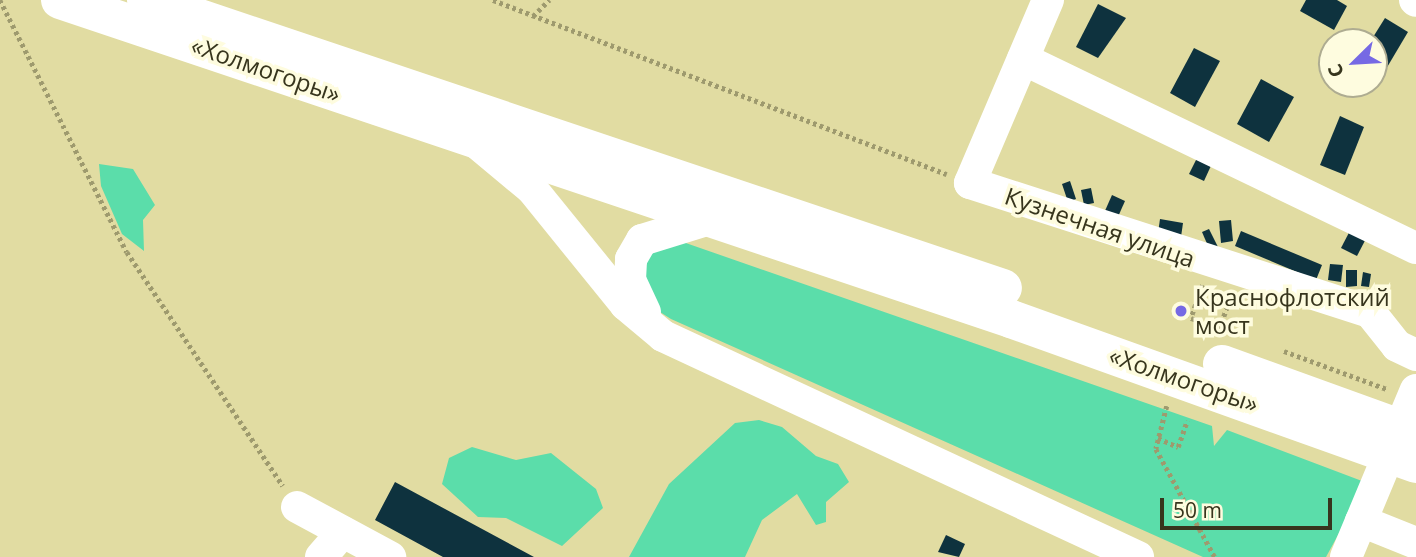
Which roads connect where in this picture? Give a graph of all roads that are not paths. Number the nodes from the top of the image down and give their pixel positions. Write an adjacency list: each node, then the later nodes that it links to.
1 (60, 0): 5 (main road, «Холмогоры»)
2 (146, 0): 8 (main road)
3 (1048, 0): 4 (street)
4 (1023, 59): 7 (street); 10 (street, Кузнечная улица)
5 (471, 138): 6 (main road, «Холмогоры»); 9 (street)
6 (710, 219): 8 (main road, «Холмогоры»); 9 (street)
7 (1416, 248)
8 (1015, 306): 12 (main road, «Холмогоры»)
9 (663, 336): 21 (street)
10 (1416, 355)
11 (1416, 390): 16 (street)
12 (1361, 427): 13 (main road); 14 (main road)
13 (1416, 434)
14 (1416, 464)
15 (297, 507): 17 (street)
16 (1361, 521): 18 (street); 22 (street)
17 (343, 532): 19 (street); 20 (street)
18 (1416, 543)
19 (321, 557)
20 (390, 557)
21 (1138, 557)
22 (1346, 557)

